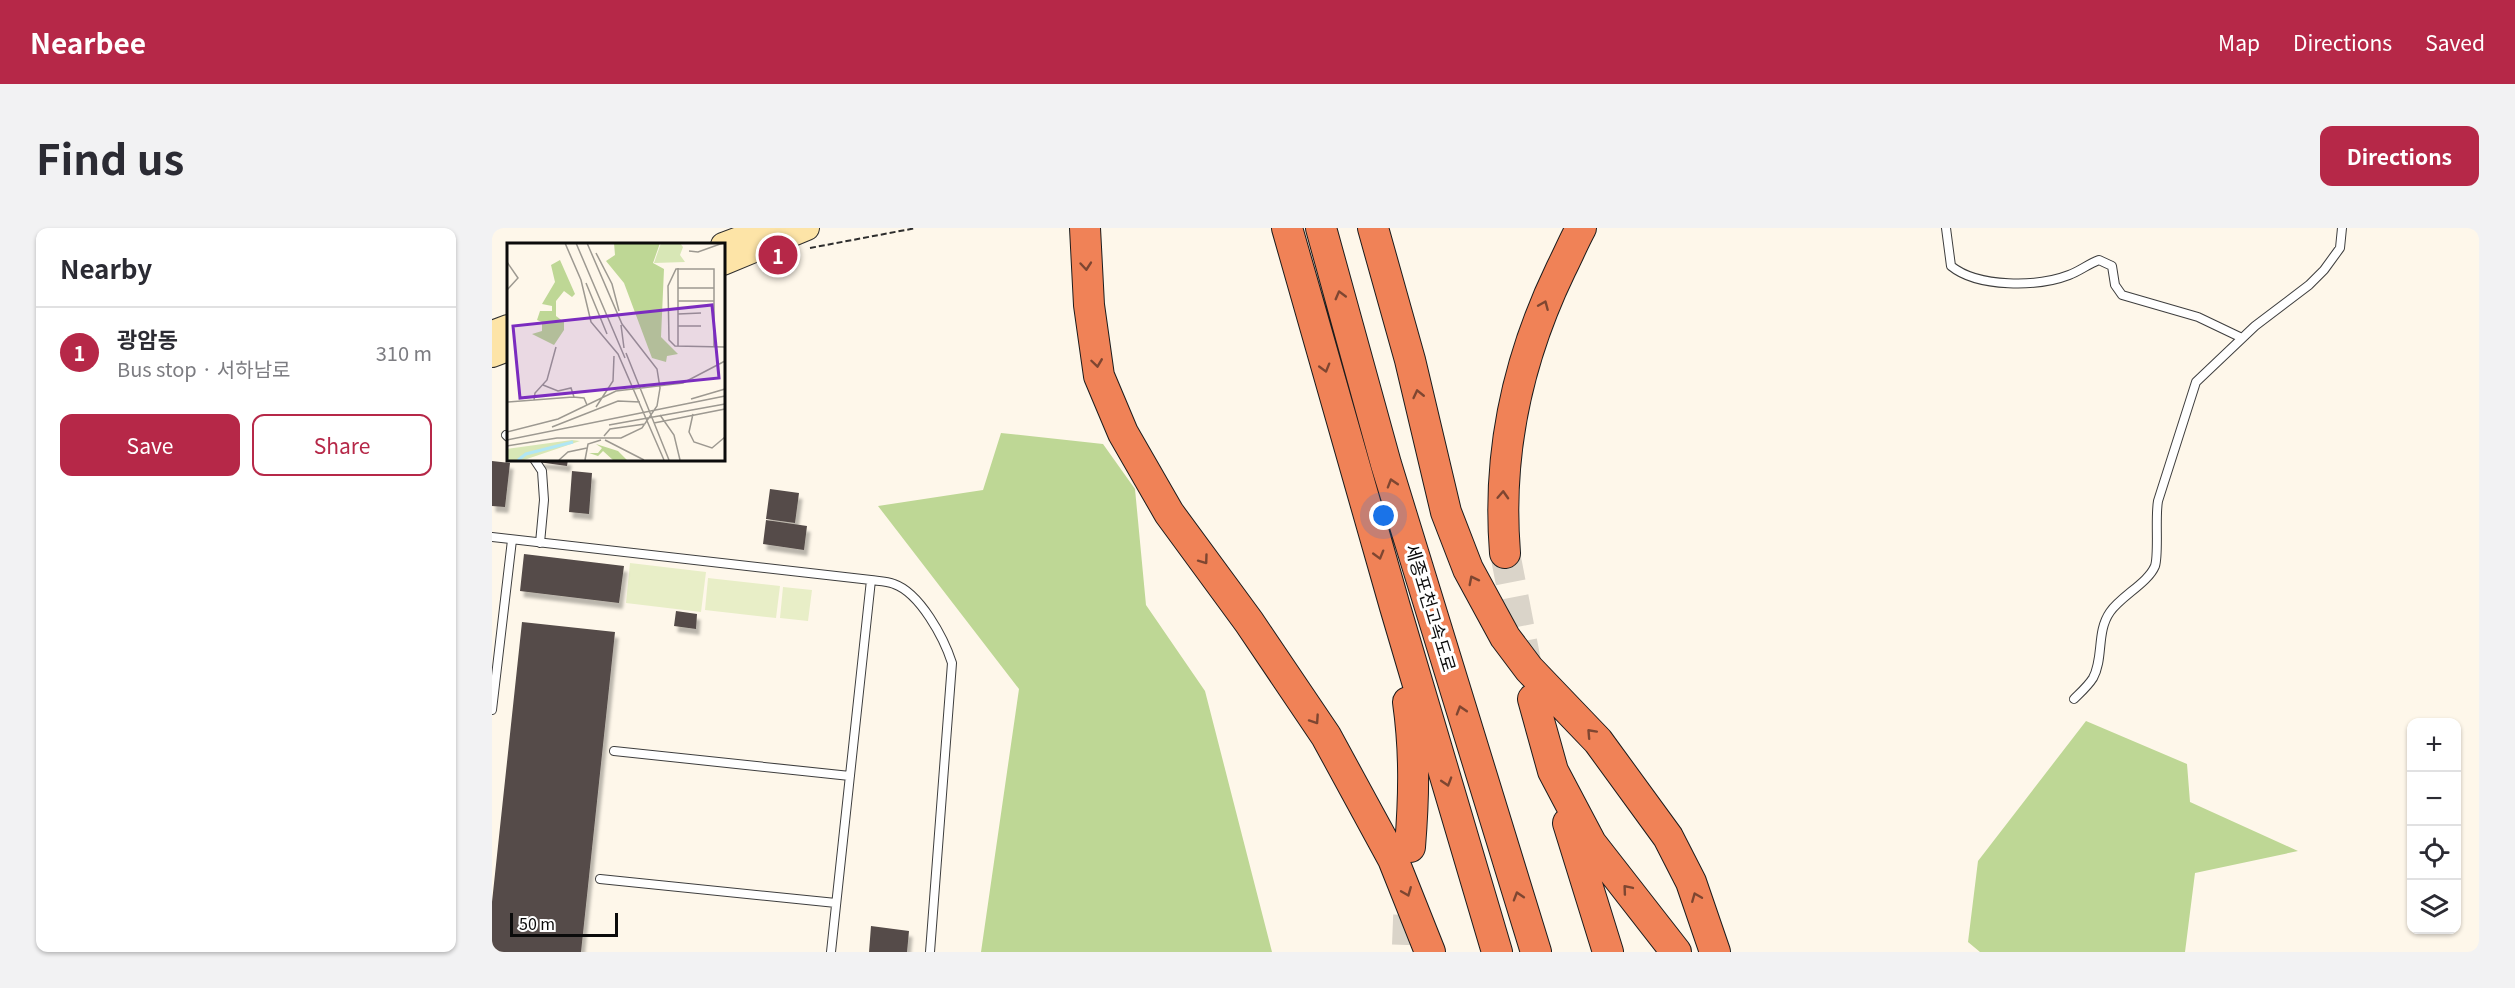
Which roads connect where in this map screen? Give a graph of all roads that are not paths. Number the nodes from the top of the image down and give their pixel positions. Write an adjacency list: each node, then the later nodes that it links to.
1 (767, 228): 10 (main road)
2 (1084, 228): 33 (highway, one-way to 33)
3 (1287, 228): 23 (highway, 세종포천고속도로, one-way to 23)
4 (1321, 228): 37 (highway, 세종포천고속도로, one-way to 4)
5 (1946, 228): 14 (lane)
6 (2342, 228): 14 (lane)
7 (1581, 229): 21 (highway, one-way to 7)
8 (1375, 237): 40 (highway, one-way to 8)
9 (804, 239): 11 (main road)
10 (724, 245)
11 (724, 263)
12 (507, 327): 13 (main road)
13 (492, 333)
14 (2242, 338): 25 (lane)
15 (507, 349): 16 (main road)
16 (492, 355)
17 (535, 460): 20 (lane)
18 (492, 537): 19 (lane)
19 (512, 540): 20 (lane); 26 (lane)
20 (540, 543): 22 (lane)
21 (1505, 553)
22 (870, 580): 29 (lane); 35 (lane)
23 (1395, 607): 30 (highway); 36 (highway, 세종포천고속도로, one-way to 36)
24 (1533, 699): 28 (highway)
25 (2074, 699)
26 (492, 710)
27 (614, 751): 29 (lane)
28 (1553, 771): 38 (highway); 39 (highway, one-way to 28)
29 (850, 776): 32 (lane)
30 (1410, 847)
31 (600, 879): 32 (lane)
32 (836, 903): 34 (lane)
33 (1415, 950)
34 (831, 952)
35 (930, 952)
36 (1497, 952)
37 (1536, 952)
38 (1608, 952)
39 (1676, 952)
40 (1715, 952)

